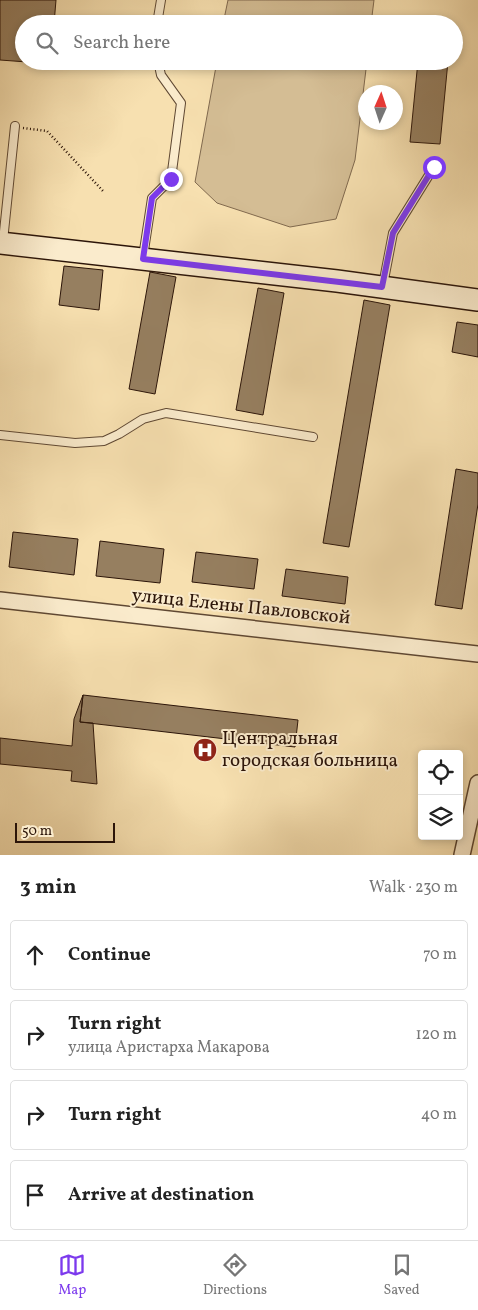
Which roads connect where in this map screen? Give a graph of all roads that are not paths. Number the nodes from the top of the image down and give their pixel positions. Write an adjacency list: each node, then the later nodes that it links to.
1 (161, 0): 2 (lane)
2 (158, 15)
3 (160, 70): 7 (lane)
4 (14, 126): 6 (lane)
5 (434, 167): 8 (lane)
6 (2, 243): 7 (street)
7 (143, 259): 8 (street)
8 (382, 287): 9 (street)
9 (478, 300)
10 (0, 435): 11 (lane)
11 (312, 437)
12 (0, 600): 13 (street, улица Елены Павловской)
13 (478, 654)
14 (478, 783): 15 (street)
15 (465, 855)

